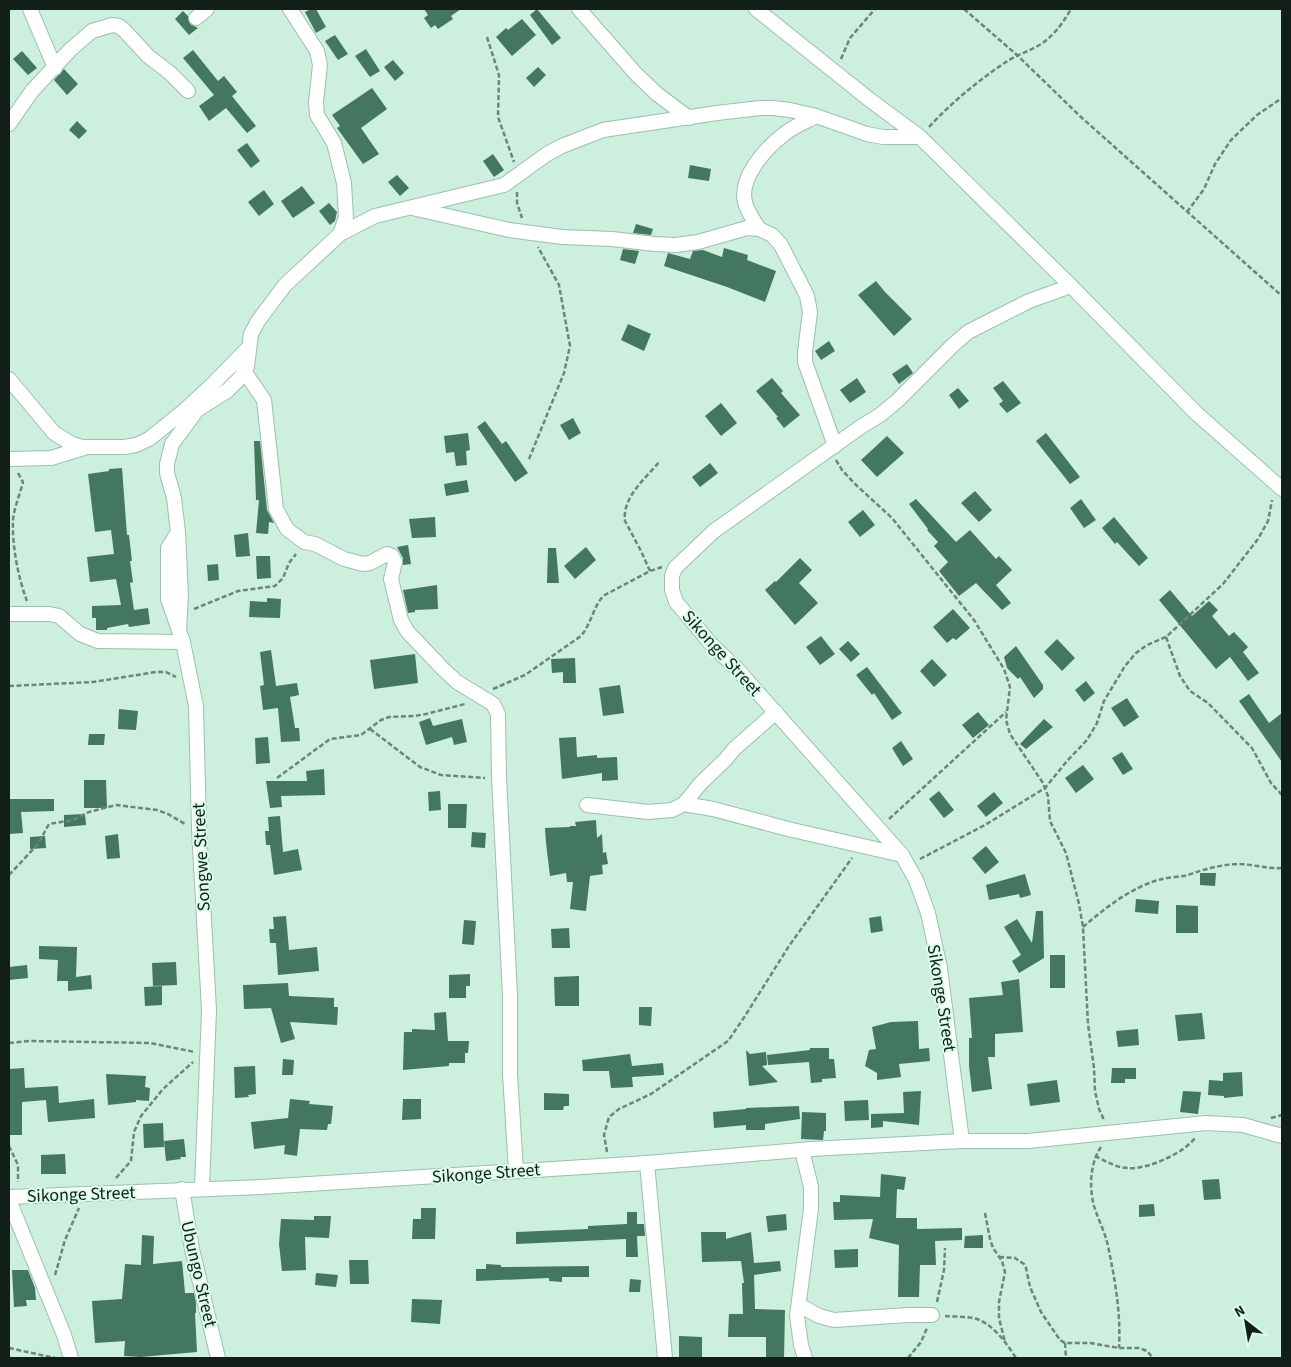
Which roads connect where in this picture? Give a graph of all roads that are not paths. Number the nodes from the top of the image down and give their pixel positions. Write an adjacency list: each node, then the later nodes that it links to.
1 (30, 9): 7 (street)
2 (207, 9): 6 (street)
3 (290, 9): 15 (street)
4 (579, 9): 10 (street)
5 (756, 9): 12 (street)
6 (196, 18)
7 (54, 68): 8 (street); 11 (street)
8 (188, 91)
9 (816, 116): 10 (street); 12 (street); 14 (street)
10 (689, 118): 13 (street)
11 (9, 124)
12 (920, 137): 16 (street)
13 (409, 208): 14 (street); 15 (street)
14 (759, 229): 21 (street)
15 (340, 234): 17 (street)
16 (1071, 286): 21 (street, Sikonge Street); 23 (street)
17 (249, 347): 18 (street); 20 (street)
18 (244, 371): 24 (street); 35 (street)
19 (9, 379): 20 (street)
20 (88, 447): 22 (street)
21 (833, 448): 27 (street, Sikonge Street)
22 (9, 459)
23 (1279, 486)
24 (178, 532): 26 (street); 26 (street, Songwe Street)
25 (9, 614): 26 (street)
26 (181, 636): 36 (street, Songwe Street)
27 (776, 712): 28 (street); 30 (street, Sikonge Street)
28 (684, 804): 29 (street); 30 (street)
29 (587, 805)
30 (905, 860): 32 (street, Sikonge Street)
31 (1282, 1136): 32 (street, Sikonge Street)
32 (962, 1140): 33 (street, Sikonge Street)
33 (802, 1150): 34 (street, Sikonge Street); 39 (street)
34 (647, 1162): 35 (street, Sikonge Street); 43 (street)
35 (516, 1171): 36 (street, Sikonge Street)
36 (202, 1188): 37 (street, Sikonge Street)
37 (182, 1189): 38 (street, Sikonge Street); 42 (street, Ubungo Street)
38 (11, 1198): 41 (street)
39 (799, 1305): 40 (street); 44 (street)
40 (932, 1315)
41 (71, 1358)
42 (218, 1358)
43 (666, 1358)
44 (805, 1358)

